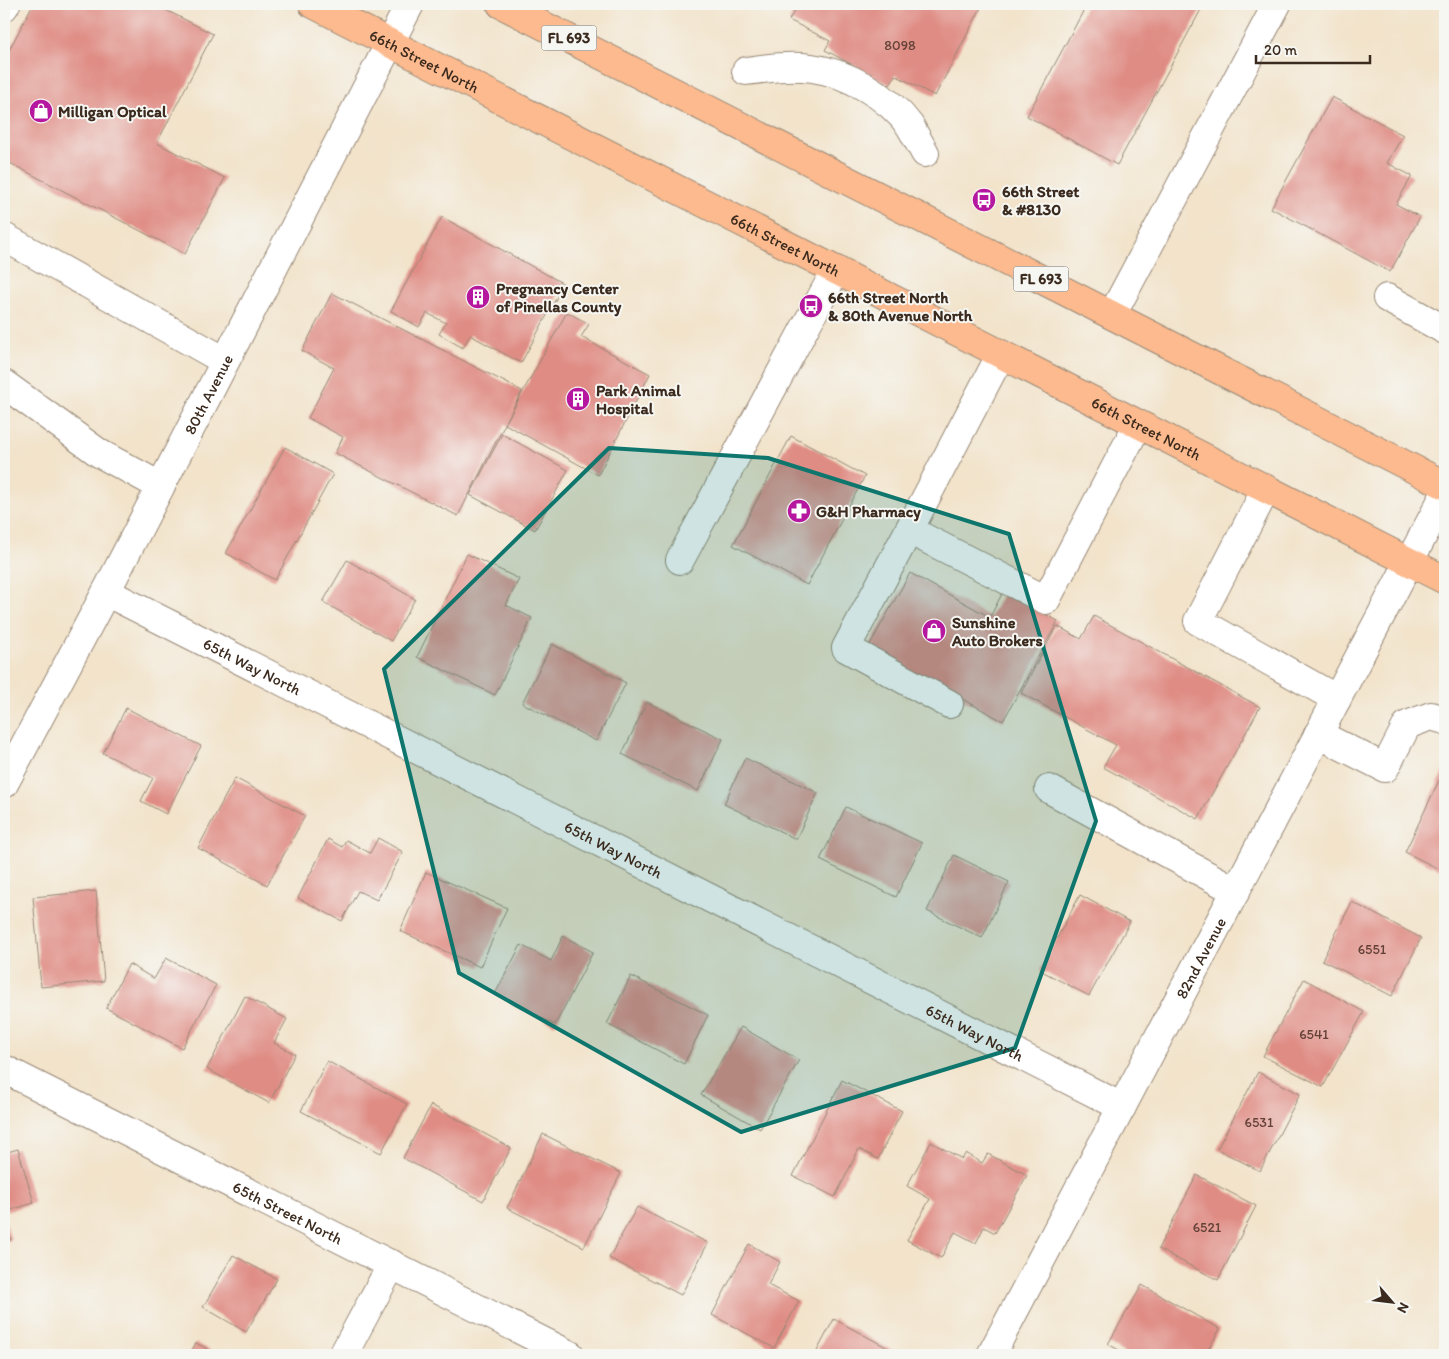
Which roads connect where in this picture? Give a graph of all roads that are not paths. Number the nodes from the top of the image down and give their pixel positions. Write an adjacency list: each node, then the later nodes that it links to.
1 (6, 4): 6 (street)
2 (313, 4): 7 (main road, 66th Street North)
3 (410, 4): 7 (street, 80th Avenue)
4 (501, 4): 13 (main road, FL 693)
5 (1277, 4): 13 (street)
6 (4, 7)
7 (389, 43): 11 (main road, 66th Street North); 16 (street, 80th Avenue)
8 (746, 71): 9 (street)
9 (925, 153)
10 (4, 237): 16 (street)
11 (836, 270): 15 (main road, 66th Street North); 24 (street)
12 (1387, 298): 14 (street)
13 (1112, 315): 19 (main road, FL 693)
14 (1445, 330)
15 (1001, 354): 18 (main road, 66th Street North); 23 (street)
16 (225, 361): 20 (street, 80th Avenue)
17 (4, 384): 20 (street)
18 (1138, 424): 21 (main road, 66th Street North); 23 (street)
19 (1445, 485)
20 (160, 486): 27 (street, 80th Avenue)
21 (1266, 489): 25 (main road, 66th Street North); 28 (street)
22 (1445, 494): 25 (street, 82nd Avenue)
23 (910, 530): 29 (street)
24 (680, 560)
25 (1409, 562): 26 (main road, 66th Street North); 28 (street, 82nd Avenue)
26 (1445, 580)
27 (106, 592): 32 (street, 80th Avenue); 36 (street, 65th Way North)
28 (1337, 699): 31 (street, 82nd Avenue)
29 (949, 704)
30 (1445, 720): 31 (street)
31 (1318, 734): 34 (street, 82nd Avenue)
32 (4, 784)
33 (1049, 790): 34 (street)
34 (1236, 891): 36 (street, 82nd Avenue)
35 (4, 1069): 37 (street, 65th Street North)
36 (1122, 1107): 40 (street, 82nd Avenue)
37 (392, 1264): 38 (street); 39 (street, 65th Street North)
38 (343, 1355)
39 (570, 1355)
40 (991, 1355)

